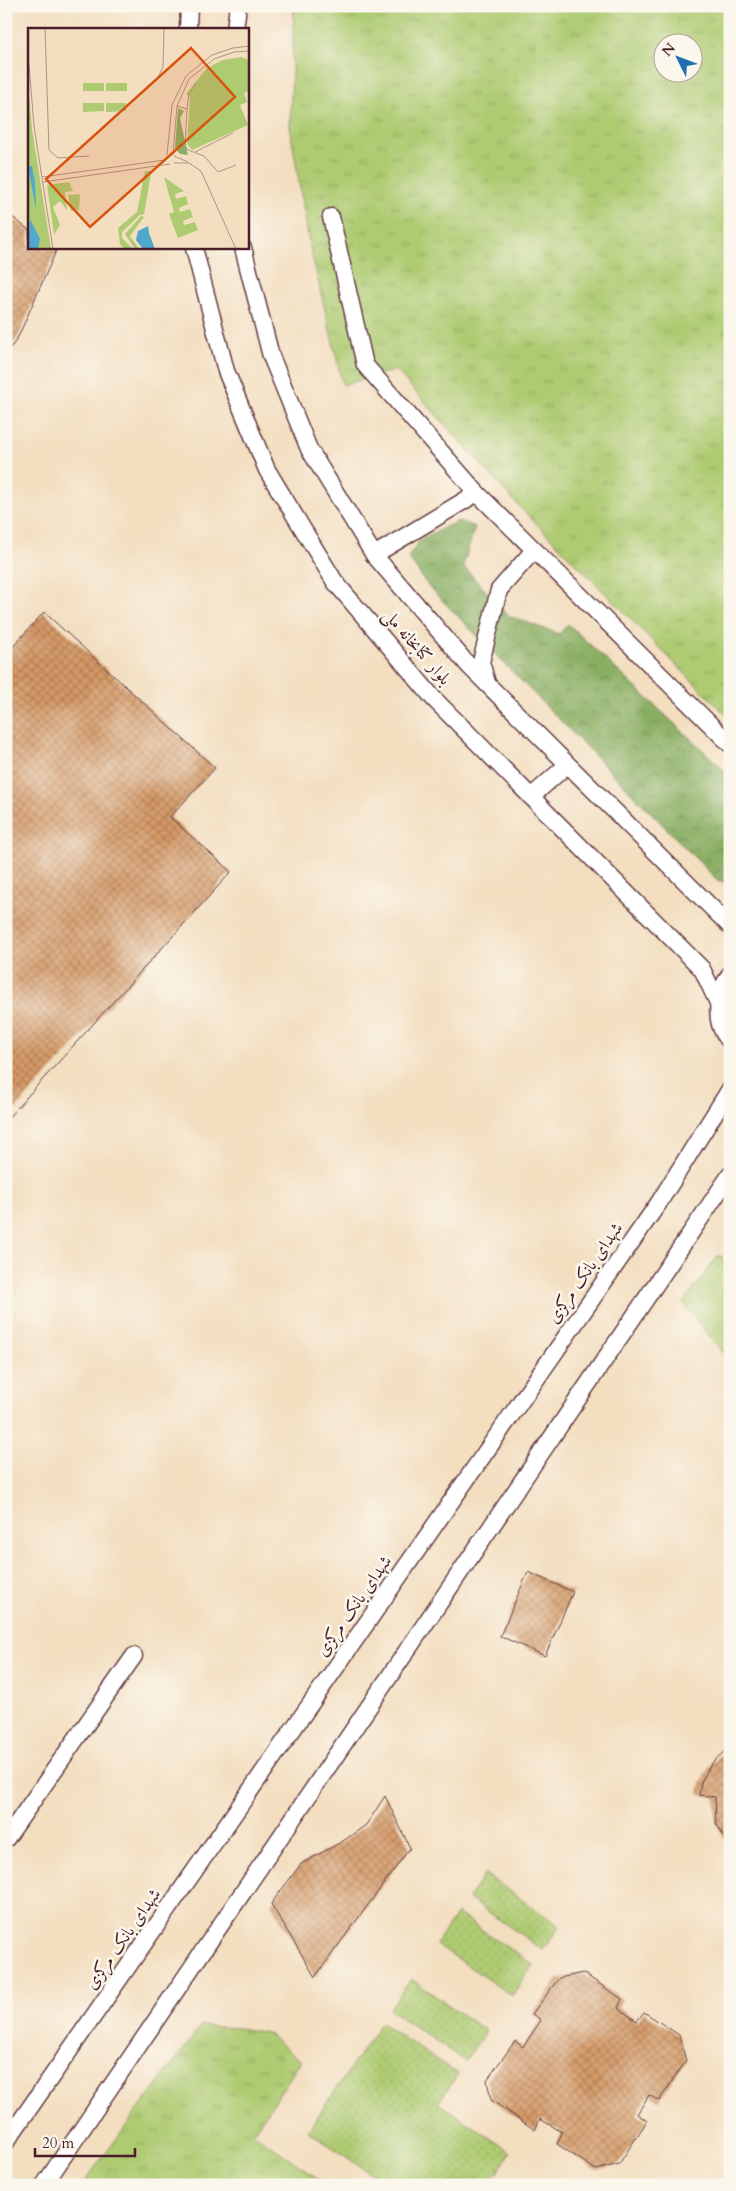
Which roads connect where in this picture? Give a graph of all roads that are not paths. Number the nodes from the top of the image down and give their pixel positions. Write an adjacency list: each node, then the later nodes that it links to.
1 (189, 6): 3 (lane)
2 (238, 6): 4 (lane)
3 (188, 28)
4 (235, 28)
5 (331, 217): 8 (lane)
6 (194, 249): 14 (lane, بلوار کتابخانه ملی)
7 (243, 249): 10 (lane, بلوار کتابخانه ملی)
8 (477, 494): 9 (lane); 10 (lane)
9 (534, 550): 11 (lane); 12 (lane)
10 (374, 555): 11 (lane, بلوار کتابخانه ملی)
11 (487, 686): 13 (lane, بلوار کتابخانه ملی)
12 (730, 744)
13 (567, 765): 14 (lane); 15 (lane, بلوار کتابخانه ملی)
14 (531, 796): 17 (lane, بلوار کتابخانه ملی)
15 (730, 926)
16 (730, 974): 17 (lane)
17 (718, 1003): 18 (lane, بلوار کتابخانه ملی)
18 (730, 1041)
19 (730, 1089): 23 (lane, شهدای بانک مرکزی)
20 (730, 1175): 24 (lane)
21 (134, 1656): 22 (lane)
22 (6, 1840)
23 (6, 2142)
24 (44, 2185)

